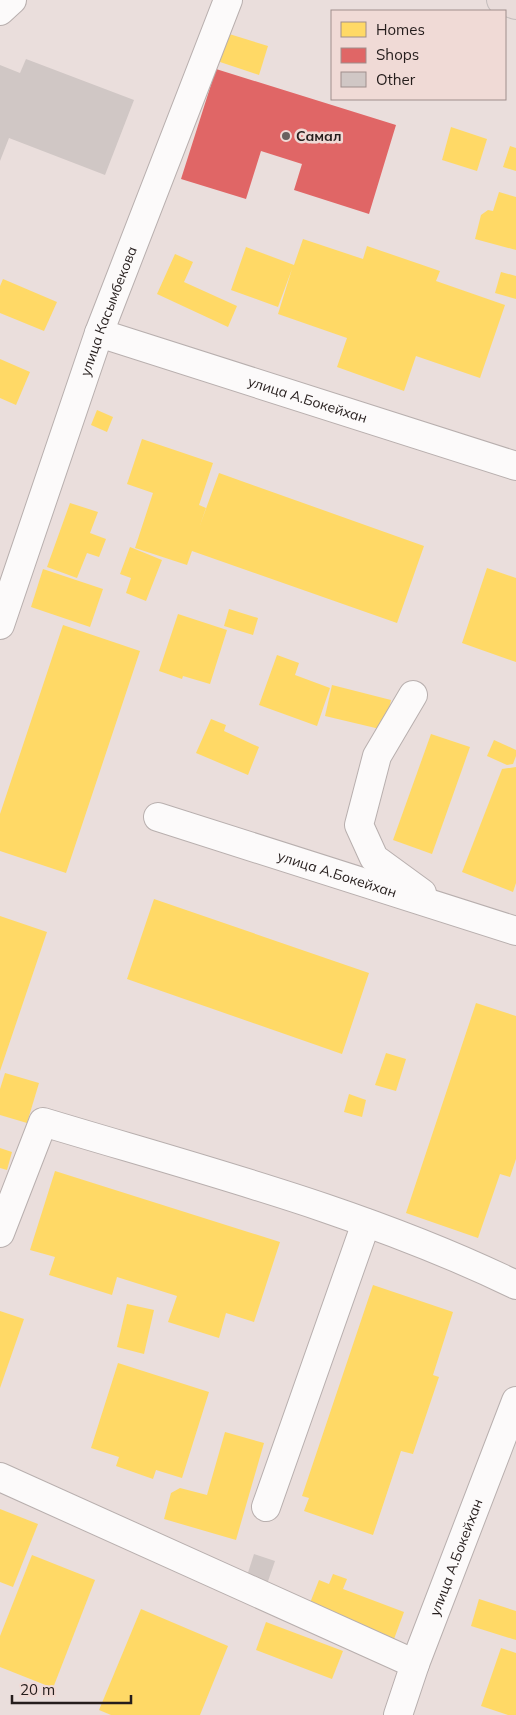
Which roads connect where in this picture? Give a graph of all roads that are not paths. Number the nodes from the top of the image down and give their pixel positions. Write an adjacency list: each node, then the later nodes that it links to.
1 (12, 0): 5 (street)
2 (228, 0): 6 (street, улица Касымбекова)
3 (500, 0): 4 (highway)
4 (516, 5)
5 (0, 12)
6 (99, 333): 7 (street, улица А.Бокейхан); 8 (street, улица Касымбекова)
7 (516, 466)
8 (0, 625)
9 (413, 695): 11 (street)
10 (158, 817): 11 (street, улица А.Бокейхан)
11 (446, 909): 12 (street, улица А.Бокейхан)
12 (516, 931)
13 (366, 1223): 14 (street); 15 (street); 18 (street)
14 (0, 1233)
15 (516, 1285)
16 (516, 1401): 19 (street, улица А.Бокейхан)
17 (0, 1477): 19 (street)
18 (266, 1507)
19 (415, 1664): 20 (street, улица А.Бокейхан)
20 (398, 1715)

